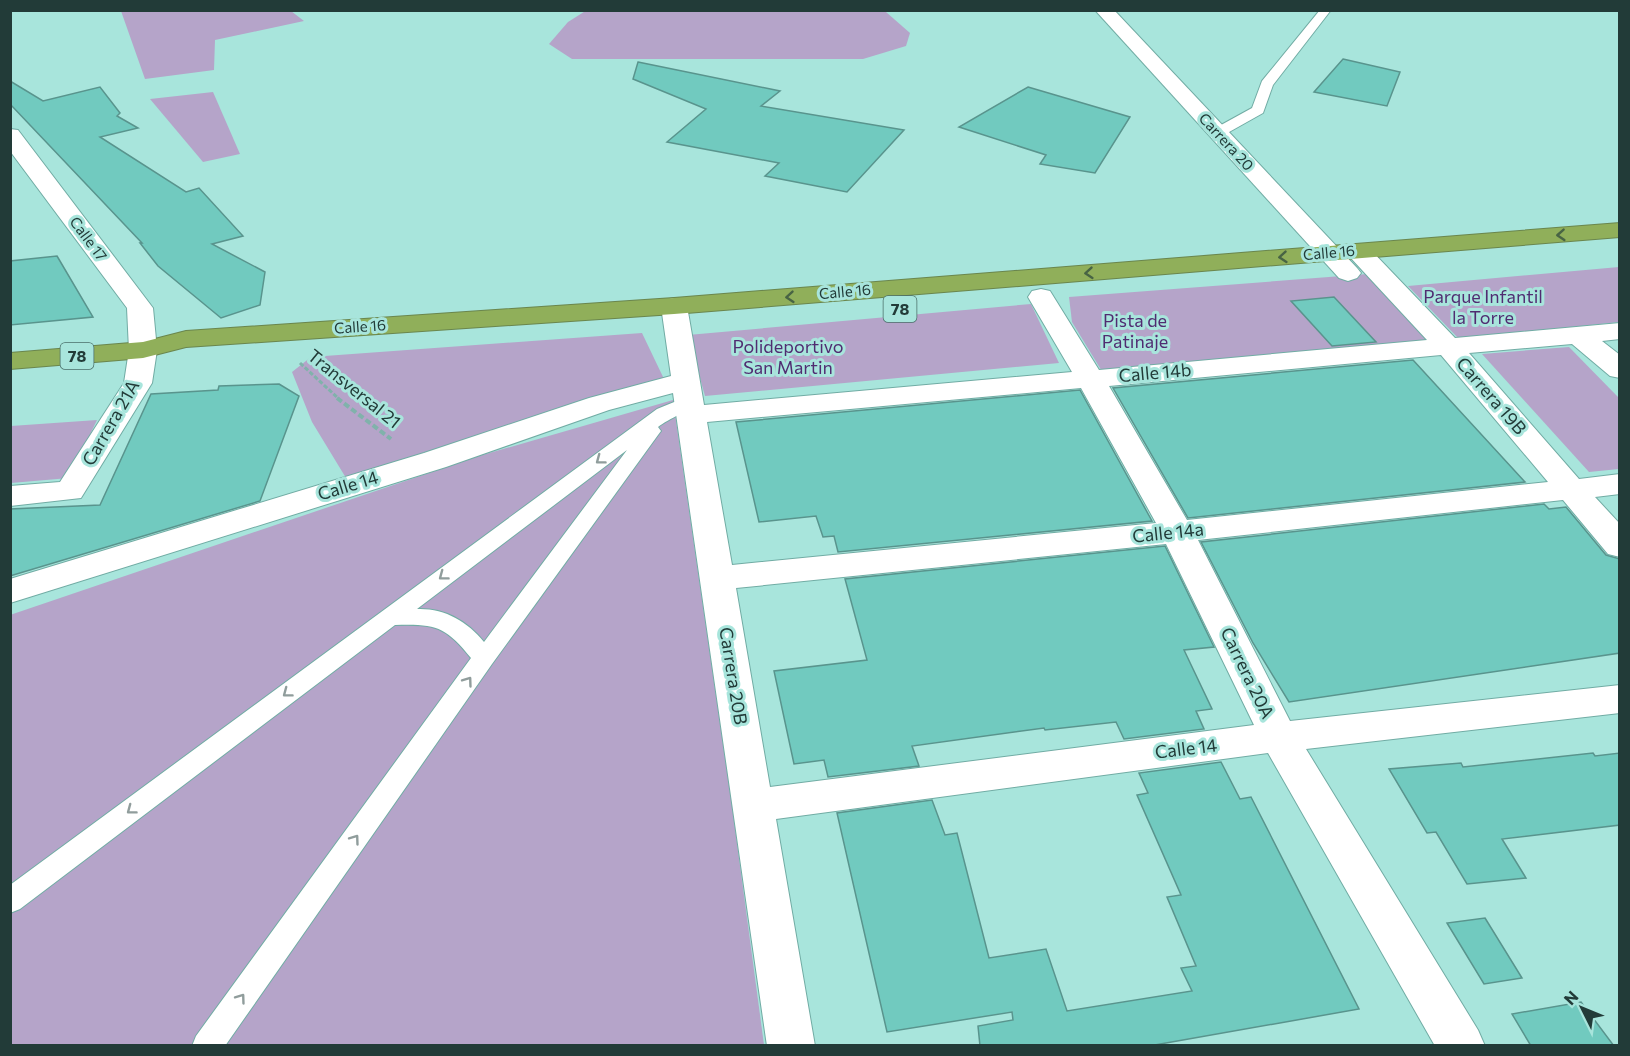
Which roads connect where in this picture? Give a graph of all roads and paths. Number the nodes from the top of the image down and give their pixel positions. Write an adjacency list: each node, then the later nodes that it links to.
1 (1104, 10): 3 (street, Carrera 20)
2 (1326, 10): 3 (lane)
3 (1217, 133): 7 (street, Carrera 20)
4 (10, 135): 14 (street, Calle 17)
5 (1620, 230): 8 (highway, Calle 16 / 78, one-way to 8)
6 (1620, 250): 8 (highway, Calle 16 / 78)
7 (1329, 253): 8 (highway, Calle 16 / 78); 10 (highway, Calle 16 / 78, one-way to 10)
8 (1361, 265): 9 (highway, Calle 16 / 78); 13 (street, Carrera 19B)
9 (1041, 297): 10 (highway, Calle 16 / 78); 18 (street, Carrera 20A)
10 (675, 317): 14 (highway, Calle 16 / 78); 15 (highway, Calle 16 / 78); 19 (street, Carrera 20B)
11 (1620, 331): 12 (street, Calle 14b)
12 (1579, 335): 13 (street, Calle 14b); 17 (street)
13 (1449, 347): 18 (street, Calle 14b); 22 (street, Carrera 19B)
14 (143, 350): 15 (highway, Calle 16 / 78); 16 (highway, Calle 16 / 78); 23 (street, Carrera 21A)
15 (290, 354): 20 (path, Transversal 21)
16 (10, 361)
17 (1620, 370)
18 (1090, 378): 19 (street, Calle 14b); 24 (street, Carrera 20A)
19 (682, 402): 20 (street, Calle 14); 26 (street, Carrera 20B); 28 (lane, one-way to 28); 29 (lane)
20 (435, 460): 27 (street, Calle 14)
21 (1620, 484): 22 (street, Calle 14a)
22 (1571, 488): 24 (street, Calle 14a); 25 (street, Carrera 19B)
23 (10, 496)
24 (1177, 532): 26 (street, Calle 14a); 31 (street, Carrera 20A)
25 (1620, 546)
26 (717, 578): 32 (street, Carrera 20B)
27 (10, 591)
28 (386, 618): 29 (lane); 33 (lane, one-way to 33)
29 (484, 658): 34 (lane, one-way to 29)
30 (1620, 699): 31 (street, Calle 14)
31 (1279, 737): 32 (street, Calle 14); 36 (street, Carrera 20A)
32 (753, 806): 35 (street, Carrera 20B)
33 (10, 901)
34 (207, 1046)
35 (791, 1046)
36 (1461, 1046)

